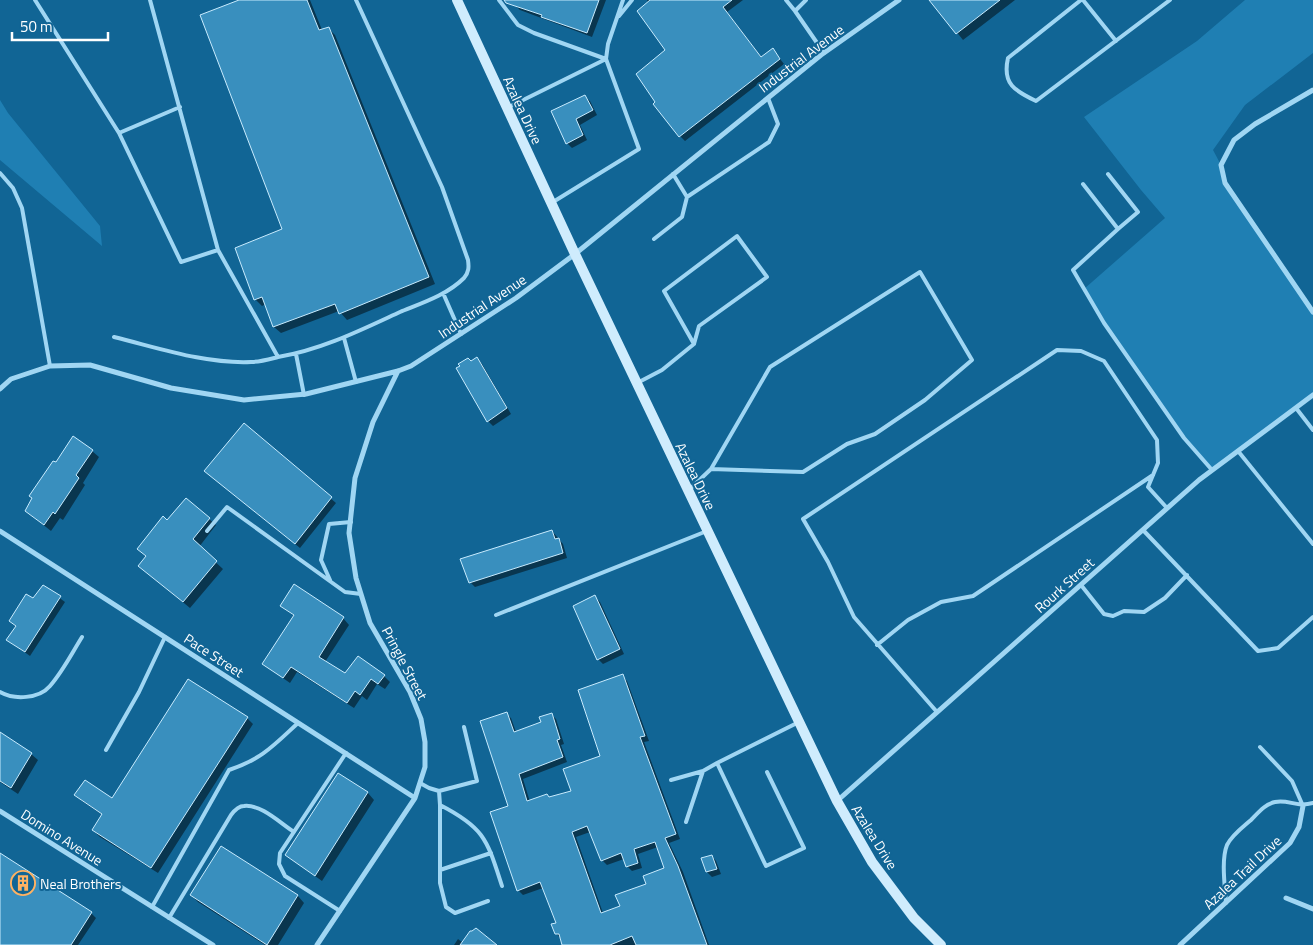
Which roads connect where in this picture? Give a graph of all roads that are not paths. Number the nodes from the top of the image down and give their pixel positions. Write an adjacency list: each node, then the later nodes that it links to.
1 (35, 0): 22 (lane)
2 (150, 0): 20 (lane)
3 (356, 0): 33 (lane)
4 (456, 0): 21 (street, Azalea Drive)
5 (499, 0): 17 (lane)
6 (623, 0): 14 (lane)
7 (632, 0): 14 (lane)
8 (786, 0): 13 (lane)
9 (806, 0): 13 (lane)
10 (899, 0): 16 (street, Industrial Avenue)
11 (1082, 0): 15 (lane); 15 (lane)
12 (1170, 0): 15 (lane)
13 (794, 11): 16 (lane)
14 (617, 18): 17 (lane)
15 (1116, 41)
16 (824, 53): 19 (street, Industrial Avenue)
17 (606, 59): 21 (lane); 28 (lane)
18 (1313, 90): 34 (street)
19 (768, 98): 24 (street, Industrial Avenue); 27 (lane)
20 (180, 107): 22 (lane); 31 (lane)
21 (507, 108): 28 (street, Azalea Drive)
22 (119, 133): 31 (lane)
23 (0, 173): 41 (lane)
24 (673, 174): 27 (lane); 32 (street, Industrial Avenue)
25 (1108, 174): 29 (lane)
26 (1082, 184): 29 (lane)
27 (688, 197): 30 (lane)
28 (551, 203): 32 (street, Azalea Drive)
29 (1118, 229): 52 (lane)
30 (654, 239)
31 (218, 250): 40 (lane)
32 (575, 254): 35 (street, Industrial Avenue); 44 (street, Azalea Drive)
33 (442, 294): 35 (lane); 37 (lane)
34 (1313, 312)
35 (461, 334): 42 (street, Industrial Avenue)
36 (114, 336): 40 (lane)
37 (344, 338): 39 (lane); 43 (lane)
38 (694, 344): 38 (lane); 44 (lane)
39 (296, 354): 40 (lane); 46 (lane)
40 (278, 357)
41 (50, 366): 45 (street, Industrial Avenue); 46 (street, Industrial Avenue)
42 (398, 371): 43 (street, Industrial Avenue); 56 (street, Pringle Street)
43 (356, 382): 46 (street, Industrial Avenue)
44 (637, 383): 54 (street, Azalea Drive)
45 (1, 388)
46 (304, 395)
47 (1313, 395): 48 (street, Rourk Street)
48 (1296, 408): 49 (lane); 50 (street, Rourk Street)
49 (1313, 430)
50 (1238, 451): 52 (street, Rourk Street); 61 (lane)
51 (711, 469): 51 (lane); 54 (lane)
52 (1212, 470): 55 (street, Rourk Street)
53 (1153, 475): 55 (lane); 70 (lane); 70 (lane)
54 (688, 490): 60 (street, Azalea Drive)
55 (1167, 508): 57 (street, Rourk Street)
56 (350, 522): 63 (lane); 65 (street, Pringle Street)
57 (1143, 530): 62 (lane); 64 (street, Rourk Street)
58 (0, 531): 69 (street, Pace Street)
59 (207, 531): 63 (lane)
60 (708, 531): 66 (lane); 73 (street, Azalea Drive)
61 (1313, 544)
62 (1187, 575): 64 (lane); 67 (lane)
63 (331, 582): 65 (lane)
64 (1081, 585): 72 (street, Rourk Street)
65 (361, 594): 83 (street, Pringle Street)
66 (496, 615)
67 (1313, 617)
68 (82, 637): 71 (lane)
69 (165, 637): 74 (street, Pace Street); 77 (lane)
70 (877, 645): 72 (lane)
71 (0, 692)
72 (937, 712): 86 (street, Rourk Street)
73 (799, 722): 79 (lane); 86 (street, Azalea Drive)
74 (298, 723): 78 (street, Pace Street); 99 (lane)
75 (464, 727): 84 (lane)
76 (1260, 747): 89 (lane)
77 (106, 750)
78 (346, 753): 85 (street, Pace Street); 92 (lane)
79 (717, 763): 80 (lane); 81 (lane)
80 (704, 771): 82 (lane); 91 (lane)
81 (767, 772)
82 (671, 780)
83 (420, 783): 84 (lane); 85 (street, Pringle Street)
84 (439, 791): 88 (lane)
85 (415, 798): 101 (street, Pringle Street)
86 (837, 801): 105 (street, Azalea Drive)
87 (1313, 803): 89 (lane)
88 (440, 804): 93 (lane); 94 (lane)
89 (1303, 806): 98 (street, Azalea Trail Drive); 98 (lane)
90 (0, 811): 99 (street, Domino Avenue)
91 (686, 822)
92 (294, 832): 101 (lane); 102 (lane)
93 (491, 853): 94 (lane); 95 (lane)
94 (440, 870): 97 (lane)
95 (502, 886)
96 (1286, 898): 100 (street)
97 (488, 901)
98 (1226, 903): 106 (street, Azalea Trail Drive)
99 (152, 907): 102 (street, Domino Avenue)
100 (1313, 909)
101 (340, 911): 104 (street, Pringle Street)
102 (169, 918): 103 (street, Domino Avenue)
103 (212, 945)
104 (319, 945)
105 (941, 945)
106 (1180, 945)

